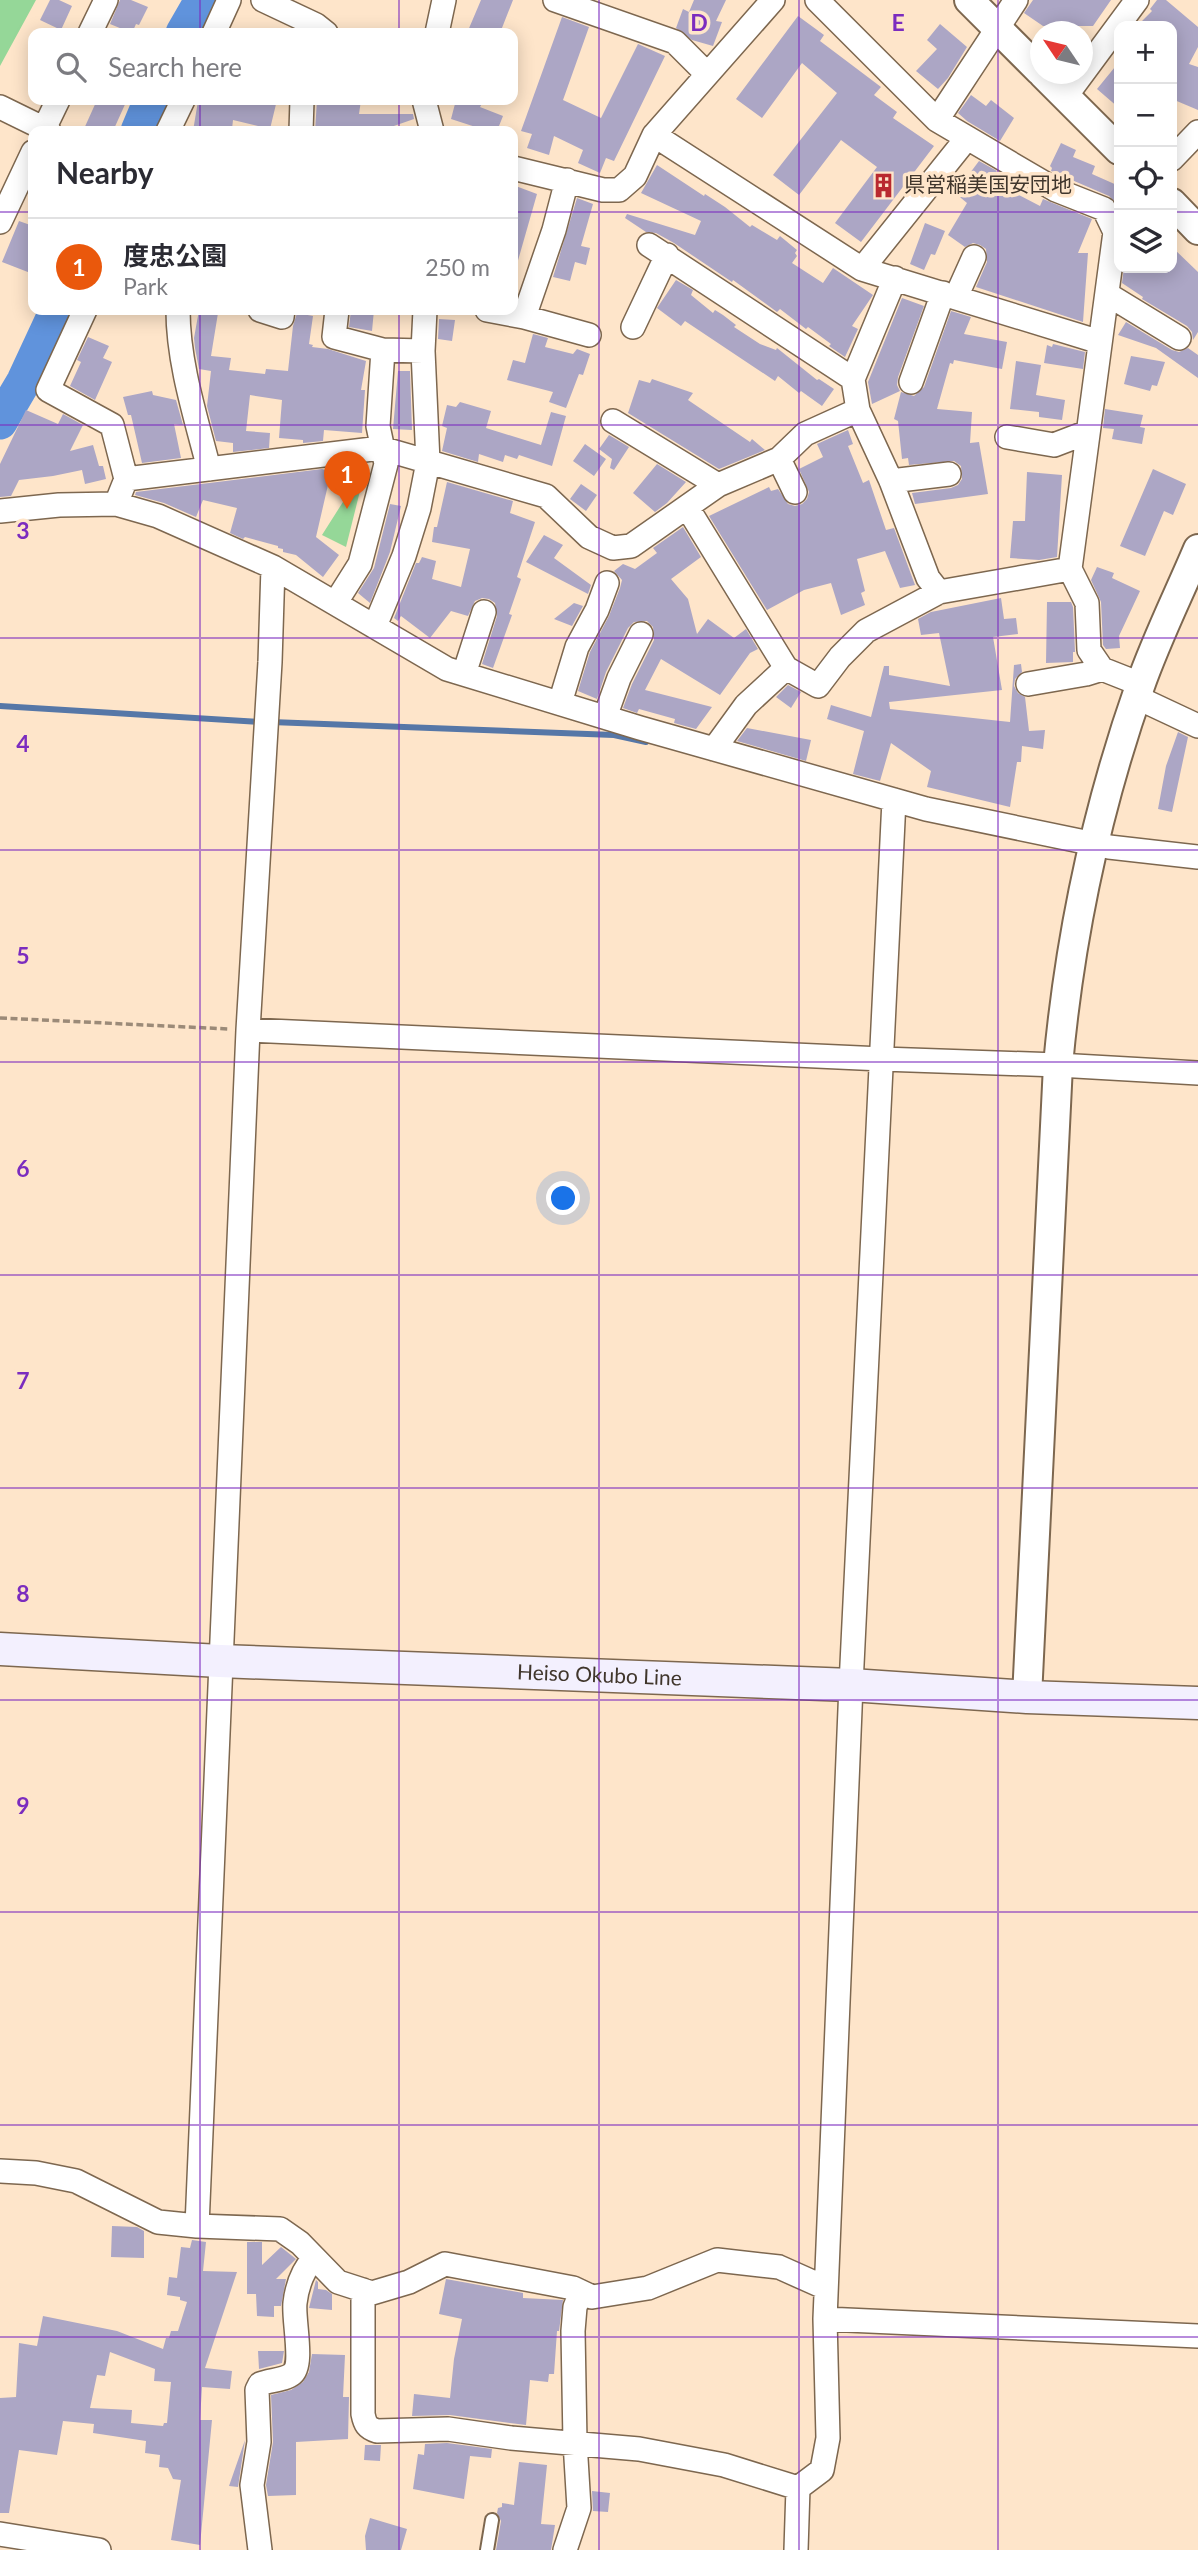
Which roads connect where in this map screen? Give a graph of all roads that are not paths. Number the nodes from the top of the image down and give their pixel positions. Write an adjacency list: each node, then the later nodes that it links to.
1 (106, 0): 12 (street)
2 (229, 0): 13 (street)
3 (263, 0): 11 (street)
4 (444, 0): 14 (street)
5 (555, 0): 17 (street)
6 (773, 0): 17 (street)
7 (817, 0): 25 (street)
8 (969, 0): 15 (street)
9 (1016, 0): 15 (street)
10 (1137, 0): 19 (street)
11 (305, 27)
12 (92, 28)
13 (216, 28)
14 (438, 28)
15 (997, 29): 16 (street); 25 (street)
16 (1030, 61)
17 (707, 74): 32 (street)
18 (1054, 84): 19 (street)
19 (1066, 96): 34 (street)
20 (56, 105): 27 (street)
21 (181, 105): 28 (street)
22 (302, 105): 29 (street)
23 (422, 105): 30 (street)
24 (0, 107): 26 (street)
25 (937, 120): 33 (street)
26 (38, 126)
27 (48, 126)
28 (170, 126)
29 (301, 126)
30 (430, 126)
31 (1198, 132): 35 (street)
32 (654, 135): 38 (street); 44 (street)
33 (967, 138): 44 (street); 46 (street)
34 (1116, 147)
35 (1177, 154)
36 (28, 159): 39 (street)
37 (518, 168): 38 (street)
38 (568, 180): 53 (street)
39 (7, 187): 41 (street)
40 (1177, 208): 42 (street)
41 (0, 222)
42 (1198, 230)
43 (975, 257): 47 (street)
44 (863, 269): 45 (street)
45 (895, 278): 47 (street); 60 (street)
46 (1107, 294): 56 (street); 57 (street)
47 (949, 295): 57 (street); 61 (street)
48 (83, 315): 71 (street)
49 (178, 315): 69 (street)
50 (336, 315): 58 (street)
51 (425, 315): 59 (street)
52 (513, 315): 53 (street)
53 (524, 317): 55 (street)
54 (633, 327): 60 (street)
55 (590, 335)
56 (1179, 338)
57 (1100, 342): 64 (street)
58 (383, 350): 59 (street); 66 (street)
59 (423, 351): 68 (street)
60 (853, 379): 62 (street)
61 (911, 382)
62 (858, 410): 67 (street); 72 (street)
63 (613, 421): 73 (street)
64 (1088, 432): 65 (street); 80 (street)
65 (1007, 437)
66 (381, 448): 68 (street); 69 (street); 83 (street)
67 (779, 459): 73 (street); 74 (street)
68 (428, 462): 76 (street); 85 (street)
69 (209, 469): 71 (street)
70 (949, 474): 72 (street)
71 (126, 479): 75 (street)
72 (891, 481): 82 (street)
73 (718, 485): 76 (street)
74 (795, 492)
75 (116, 504): 77 (street); 79 (street)
76 (687, 507): 87 (street)
77 (0, 511)
78 (1198, 549): 91 (street)
79 (273, 567): 83 (street); 99 (street)
80 (1070, 569): 82 (street); 88 (street)
81 (607, 583): 92 (street)
82 (939, 592): 87 (street)
83 (337, 602): 85 (street)
84 (484, 612): 89 (street)
85 (375, 626): 89 (street)
86 (640, 634): 93 (street)
87 (786, 668): 95 (street)
88 (1102, 669): 90 (street); 91 (street)
89 (464, 674): 92 (street)
90 (1028, 684)
91 (1138, 691): 94 (street); 97 (street)
92 (560, 703): 93 (street)
93 (606, 717): 95 (street)
94 (1198, 726)
95 (714, 749): 96 (street)
96 (894, 800): 97 (street); 100 (street)
97 (1092, 843): 98 (street); 101 (street)
98 (1198, 858)
99 (248, 1030): 100 (street); 104 (street)
100 (881, 1059): 101 (street); 105 (street)
101 (1058, 1065): 102 (street); 106 (street)
102 (1198, 1073)
103 (0, 1649): 104 (main road, Heiso Okubo Line)
104 (220, 1661): 105 (main road, Heiso Okubo Line); 109 (street)
105 (851, 1685): 106 (main road, Heiso Okubo Line); 111 (street)
106 (1027, 1697): 107 (main road, Heiso Okubo Line)
107 (1198, 1703)
108 (0, 2171): 109 (street)
109 (197, 2226): 110 (street)
110 (314, 2258): 112 (street); 121 (street)
111 (826, 2288): 113 (street); 114 (street)
112 (363, 2290): 113 (street); 116 (street)
113 (581, 2292): 116 (street)
114 (825, 2319): 115 (street); 117 (street)
115 (1198, 2336)
116 (575, 2442): 117 (street); 123 (street)
117 (797, 2488): 124 (street)
118 (492, 2520): 122 (lane)
119 (0, 2534): 120 (street)
120 (99, 2550)
121 (260, 2550)
122 (487, 2550)
123 (565, 2550)
124 (796, 2550)

